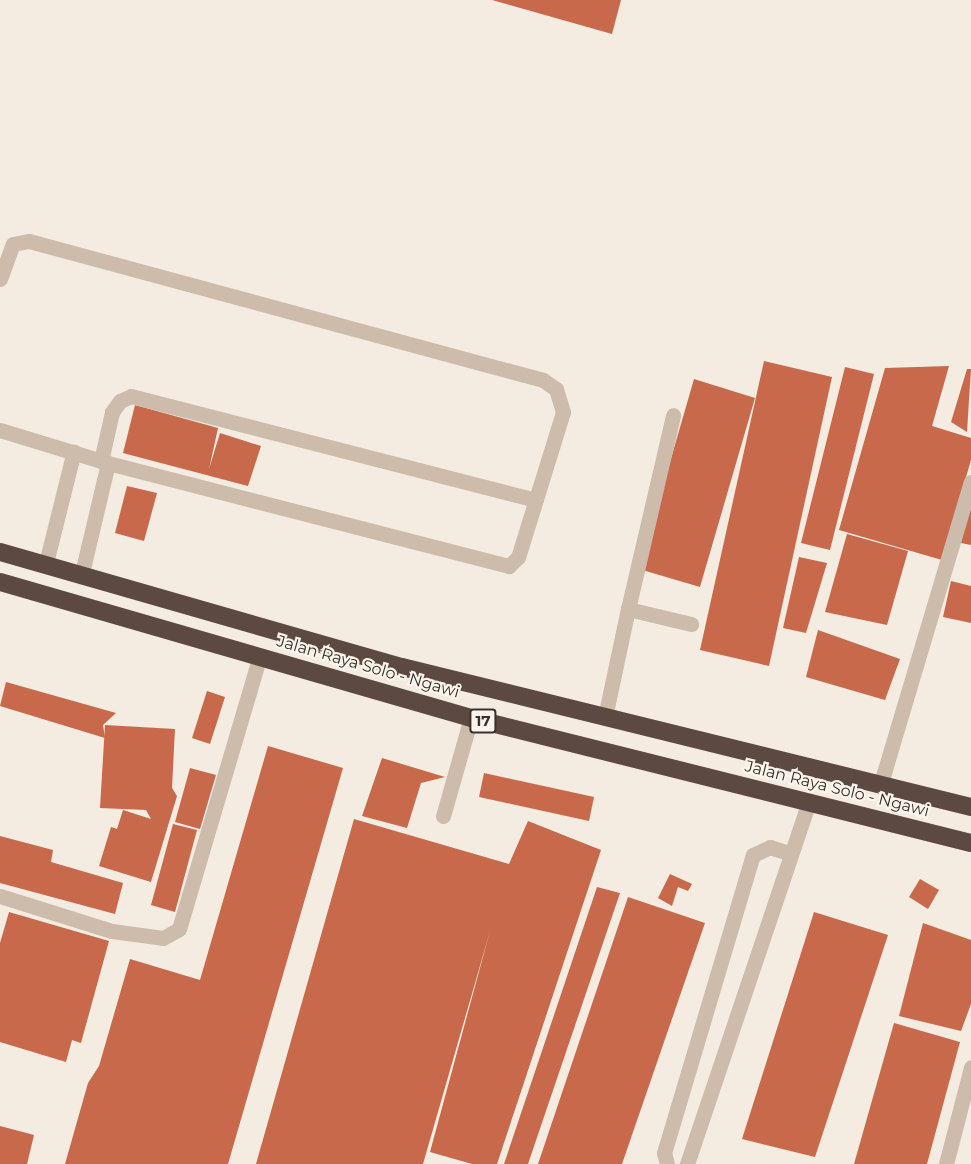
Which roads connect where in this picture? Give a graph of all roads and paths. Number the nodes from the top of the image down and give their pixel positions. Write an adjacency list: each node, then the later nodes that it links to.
1 (0, 279): 7 (lane)
2 (673, 416): 12 (lane)
3 (0, 430): 4 (lane)
4 (74, 452): 5 (lane); 9 (lane)
5 (105, 462): 7 (lane); 7 (lane); 10 (lane)
6 (971, 482): 17 (lane)
7 (536, 500)
8 (0, 552): 9 (highway, Jalan Raya Solo - Ngawi / 17)
9 (46, 563): 10 (highway, Jalan Raya Solo - Ngawi / 17)
10 (82, 573): 15 (highway, Jalan Raya Solo - Ngawi / 17)
11 (0, 582): 14 (highway, Jalan Raya Solo - Ngawi / 17)
12 (628, 609): 13 (lane); 15 (lane)
13 (691, 624)
14 (260, 656): 16 (highway, Jalan Raya Solo - Ngawi / 17); 23 (lane)
15 (605, 717): 17 (highway, Jalan Raya Solo - Ngawi / 17)
16 (471, 718): 18 (highway, Jalan Raya Solo - Ngawi / 17); 20 (lane)
17 (881, 783): 19 (highway, Jalan Raya Solo - Ngawi / 17)
18 (809, 801): 21 (highway, Jalan Raya Solo - Ngawi / 17); 22 (lane)
19 (971, 807)
20 (443, 816)
21 (971, 843)
22 (791, 854): 25 (lane); 26 (lane)
23 (0, 896)
24 (971, 1067): 27 (lane)
25 (667, 1164)
26 (687, 1164)
27 (946, 1164)

